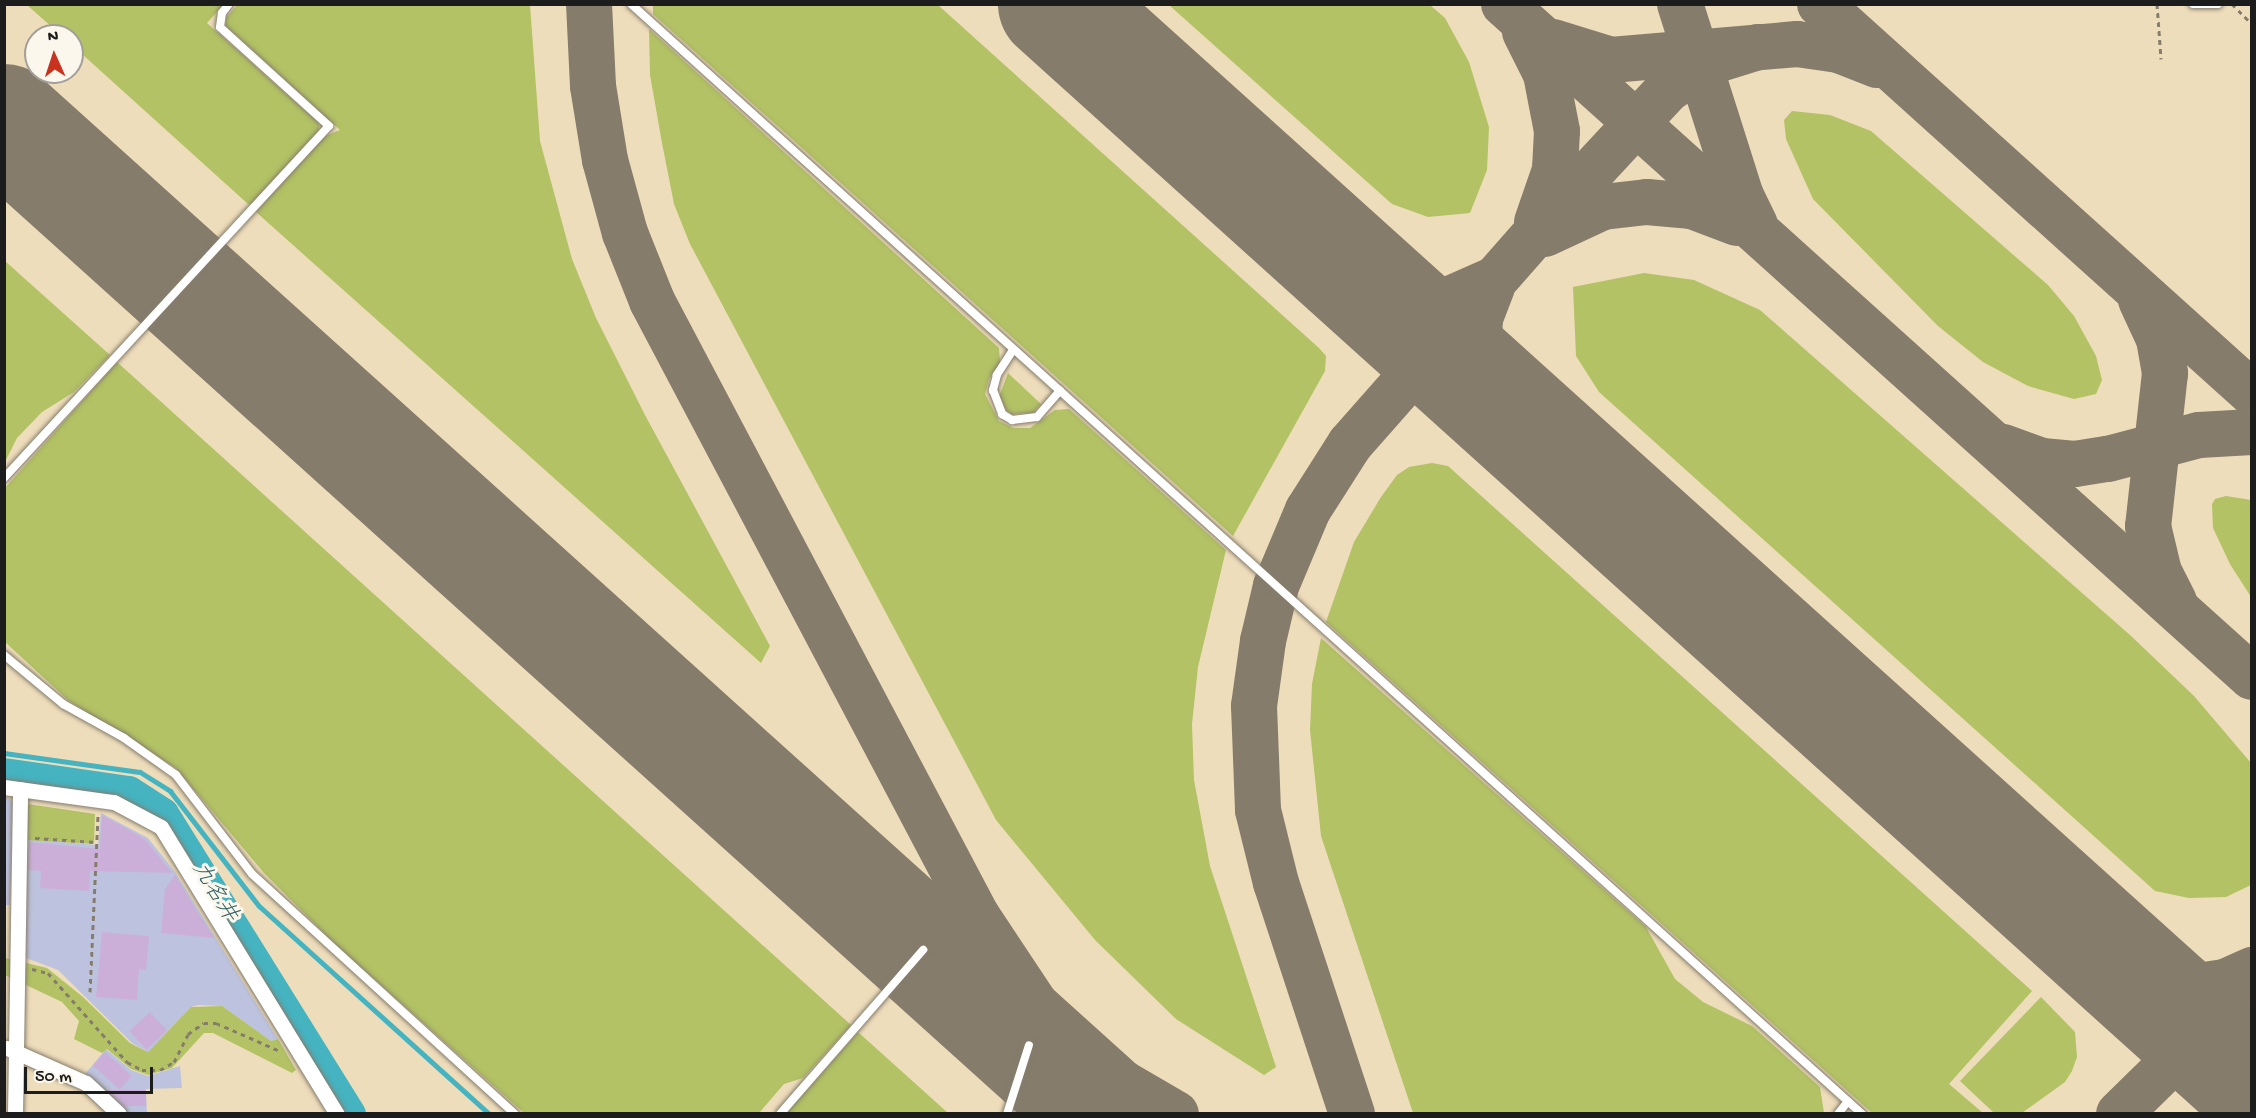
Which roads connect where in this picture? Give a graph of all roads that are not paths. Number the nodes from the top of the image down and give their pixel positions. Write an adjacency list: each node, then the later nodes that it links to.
1 (230, 4): 7 (lane)
2 (631, 4): 5 (lane)
3 (2193, 4): 4 (lane)
4 (2218, 4)
5 (1013, 350): 6 (lane); 6 (lane)
6 (1060, 391): 14 (lane)
7 (4, 478)
8 (4, 655): 18 (lane)
9 (4, 787): 10 (street)
10 (20, 789): 13 (street); 17 (street)
11 (923, 950): 19 (lane)
12 (1029, 1045): 20 (lane)
13 (10, 1049): 15 (street); 16 (street)
14 (1848, 1101): 21 (lane); 22 (lane)
15 (15, 1113)
16 (119, 1113)
17 (337, 1113)
18 (515, 1113)
19 (780, 1113)
20 (1007, 1113)
21 (1838, 1113)
22 (1862, 1113)

